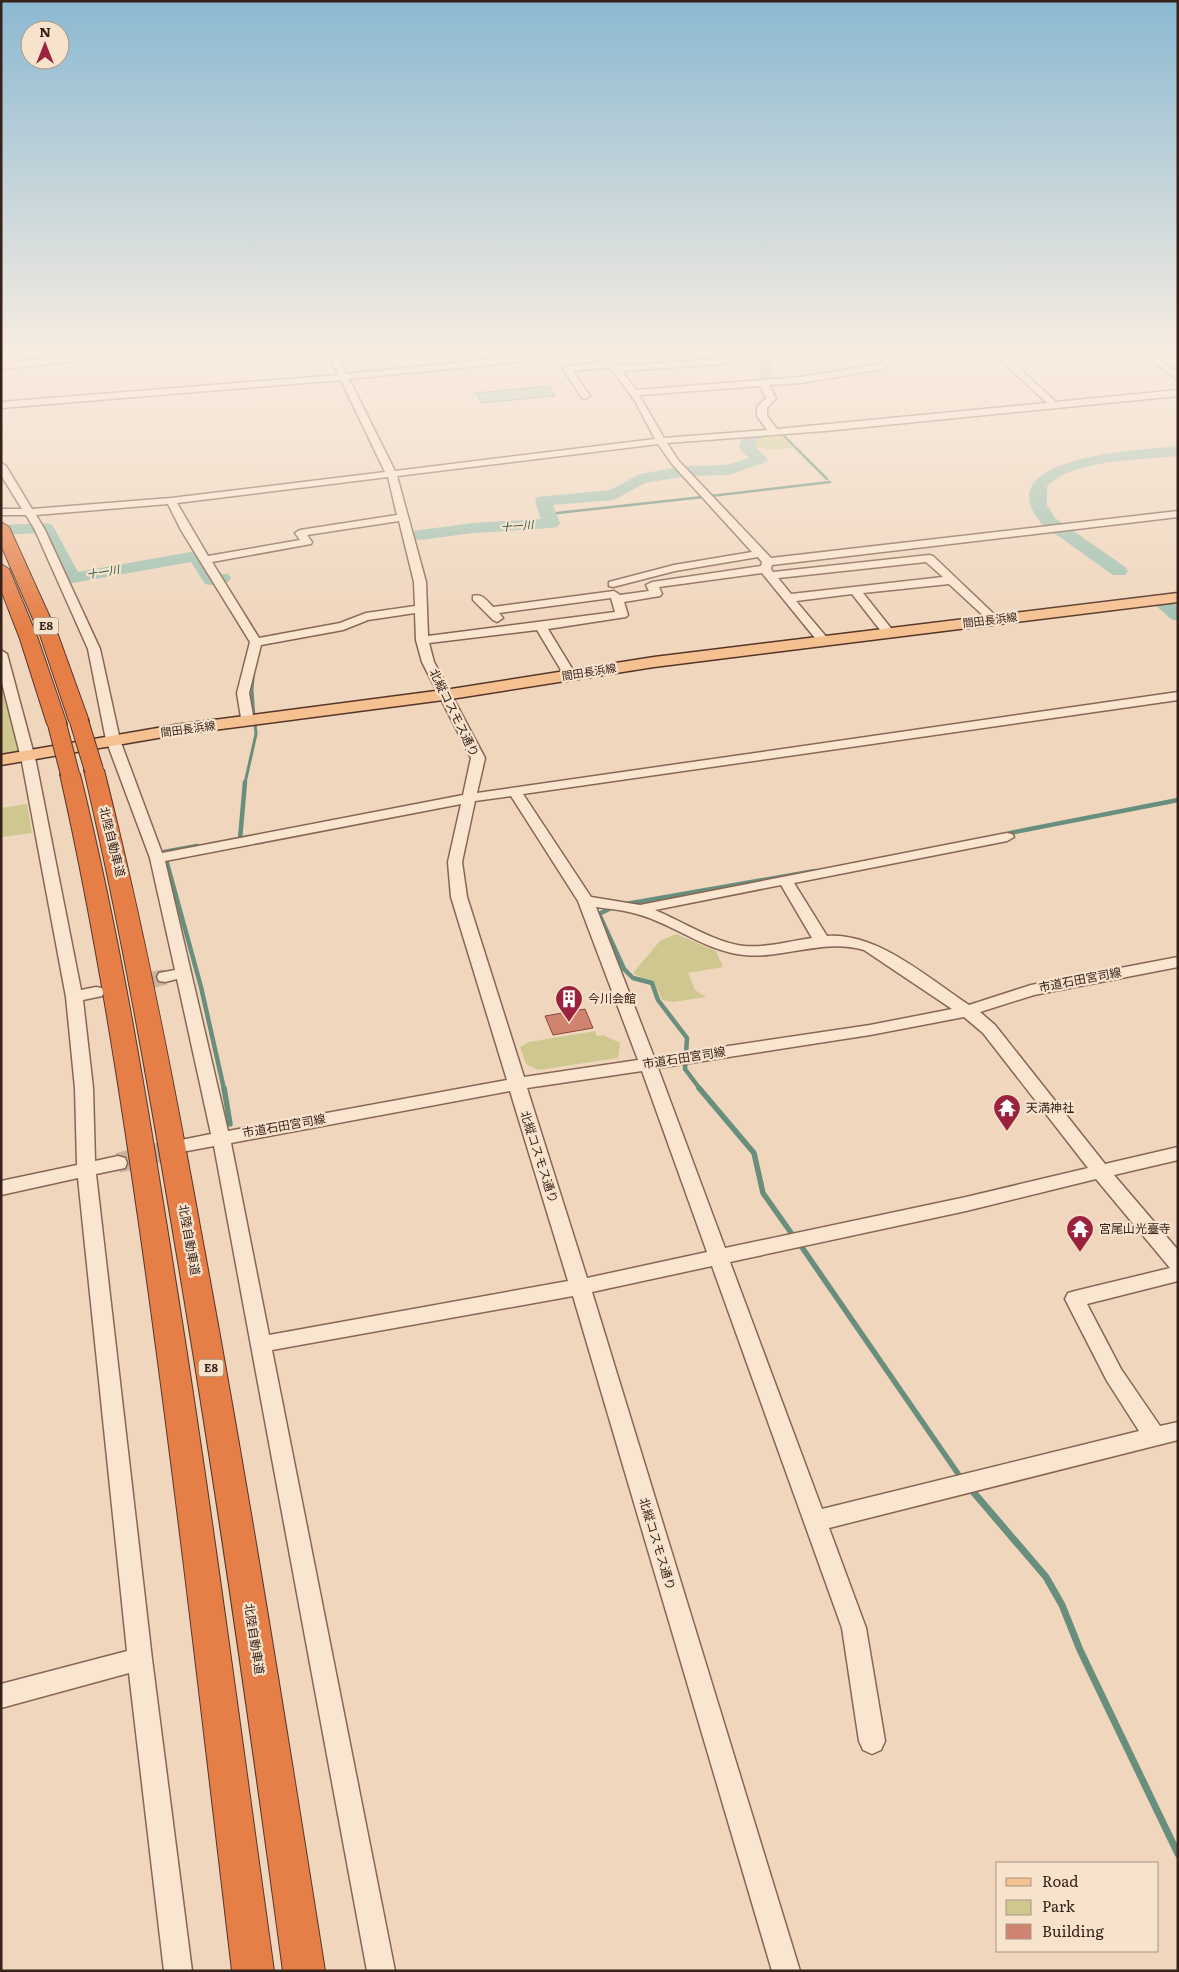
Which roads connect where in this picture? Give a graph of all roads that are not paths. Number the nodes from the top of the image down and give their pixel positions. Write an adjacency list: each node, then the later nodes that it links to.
1 (377, 445): 6 (street, 北縦コスモス通り)
2 (636, 445): 6 (street)
3 (663, 445): 5 (street)
4 (1, 466): 9 (street)
5 (683, 471): 16 (street)
6 (392, 475): 7 (street); 11 (street, 北縦コスモス通り)
7 (171, 501): 9 (street); 15 (street)
8 (1, 512): 9 (street)
9 (30, 512): 39 (street)
10 (1178, 514): 12 (street)
11 (402, 517): 15 (street); 25 (street, 北縦コスモス通り)
12 (1070, 526): 13 (street)
13 (1054, 528): 16 (street)
14 (3, 530): 42 (highway, 北陸自動車道 / E8, bridge)
15 (206, 560): 33 (street)
16 (766, 565): 18 (street); 19 (street); 23 (street); 24 (street)
17 (1, 569): 42 (highway, 北陸自動車道 / E8, bridge)
18 (951, 580): 20 (street); 27 (street)
19 (613, 584)
20 (855, 590): 23 (street); 30 (street)
21 (1178, 597): 27 (main road, 間田長浜線)
22 (477, 598): 26 (street)
23 (788, 598): 32 (street)
24 (617, 599): 26 (street); 28 (street)
25 (420, 609): 31 (street, 北縦コスモス通り); 33 (street)
26 (490, 611): 29 (street)
27 (994, 619): 30 (main road, 間田長浜線)
28 (541, 626): 29 (street); 35 (street)
29 (508, 629): 31 (street)
30 (888, 632): 32 (main road, 間田長浜線)
31 (422, 640): 36 (street, 北縦コスモス通り)
32 (822, 640): 35 (main road, 間田長浜線)
33 (256, 642): 38 (street)
34 (1, 654): 40 (street)
35 (570, 675): 36 (main road, 間田長浜線)
36 (446, 695): 38 (main road, 間田長浜線); 44 (street, 北縦コスモス通り)
37 (1178, 696): 43 (street)
38 (247, 721): 39 (main road, 間田長浜線)
39 (113, 740): 40 (main road, 間田長浜線); 46 (street)
40 (27, 756): 41 (main road, 間田長浜線); 55 (street)
41 (1, 760)
42 (82, 772): 78 (highway, 北陸自動車道 / E8); 79 (highway, 北陸自動車道 / E8)
43 (515, 792): 44 (street); 48 (street)
44 (469, 798): 46 (street); 58 (street, 北縦コスモス通り)
45 (1007, 837): 47 (street)
46 (157, 858): 52 (street)
47 (786, 881): 49 (street); 50 (street)
48 (586, 901): 49 (street); 57 (street)
49 (642, 910): 50 (street)
50 (822, 941): 56 (street)
51 (1178, 962): 56 (street, 市道石田宮司線)
52 (183, 973): 53 (street); 59 (street)
53 (165, 977)
54 (96, 992): 55 (street)
55 (74, 997): 63 (street)
56 (966, 1011): 57 (street, 市道石田宮司線); 64 (street)
57 (648, 1064): 58 (street, 市道石田宮司線); 66 (street)
58 (516, 1084): 59 (street, 市道石田宮司線); 69 (street, 北縦コスモス通り)
59 (221, 1138): 60 (street, 市道石田宮司線); 70 (street)
60 (187, 1145)
61 (1178, 1153): 64 (street)
62 (118, 1163): 63 (street)
63 (86, 1170): 65 (street); 74 (street)
64 (1100, 1171): 66 (street); 67 (street)
65 (1, 1188)
66 (718, 1256): 69 (street); 73 (street)
67 (1178, 1264)
68 (1178, 1273): 72 (street)
69 (580, 1287): 70 (street); 81 (street, 北縦コスモス通り)
70 (262, 1344): 80 (street)
71 (1178, 1431): 72 (street)
72 (1155, 1437): 73 (street)
73 (815, 1521): 76 (street)
74 (140, 1659): 75 (street); 77 (street)
75 (1, 1696)
76 (872, 1741)
77 (178, 1971)
78 (253, 1971)
79 (304, 1971)
80 (381, 1971)
81 (786, 1971)

